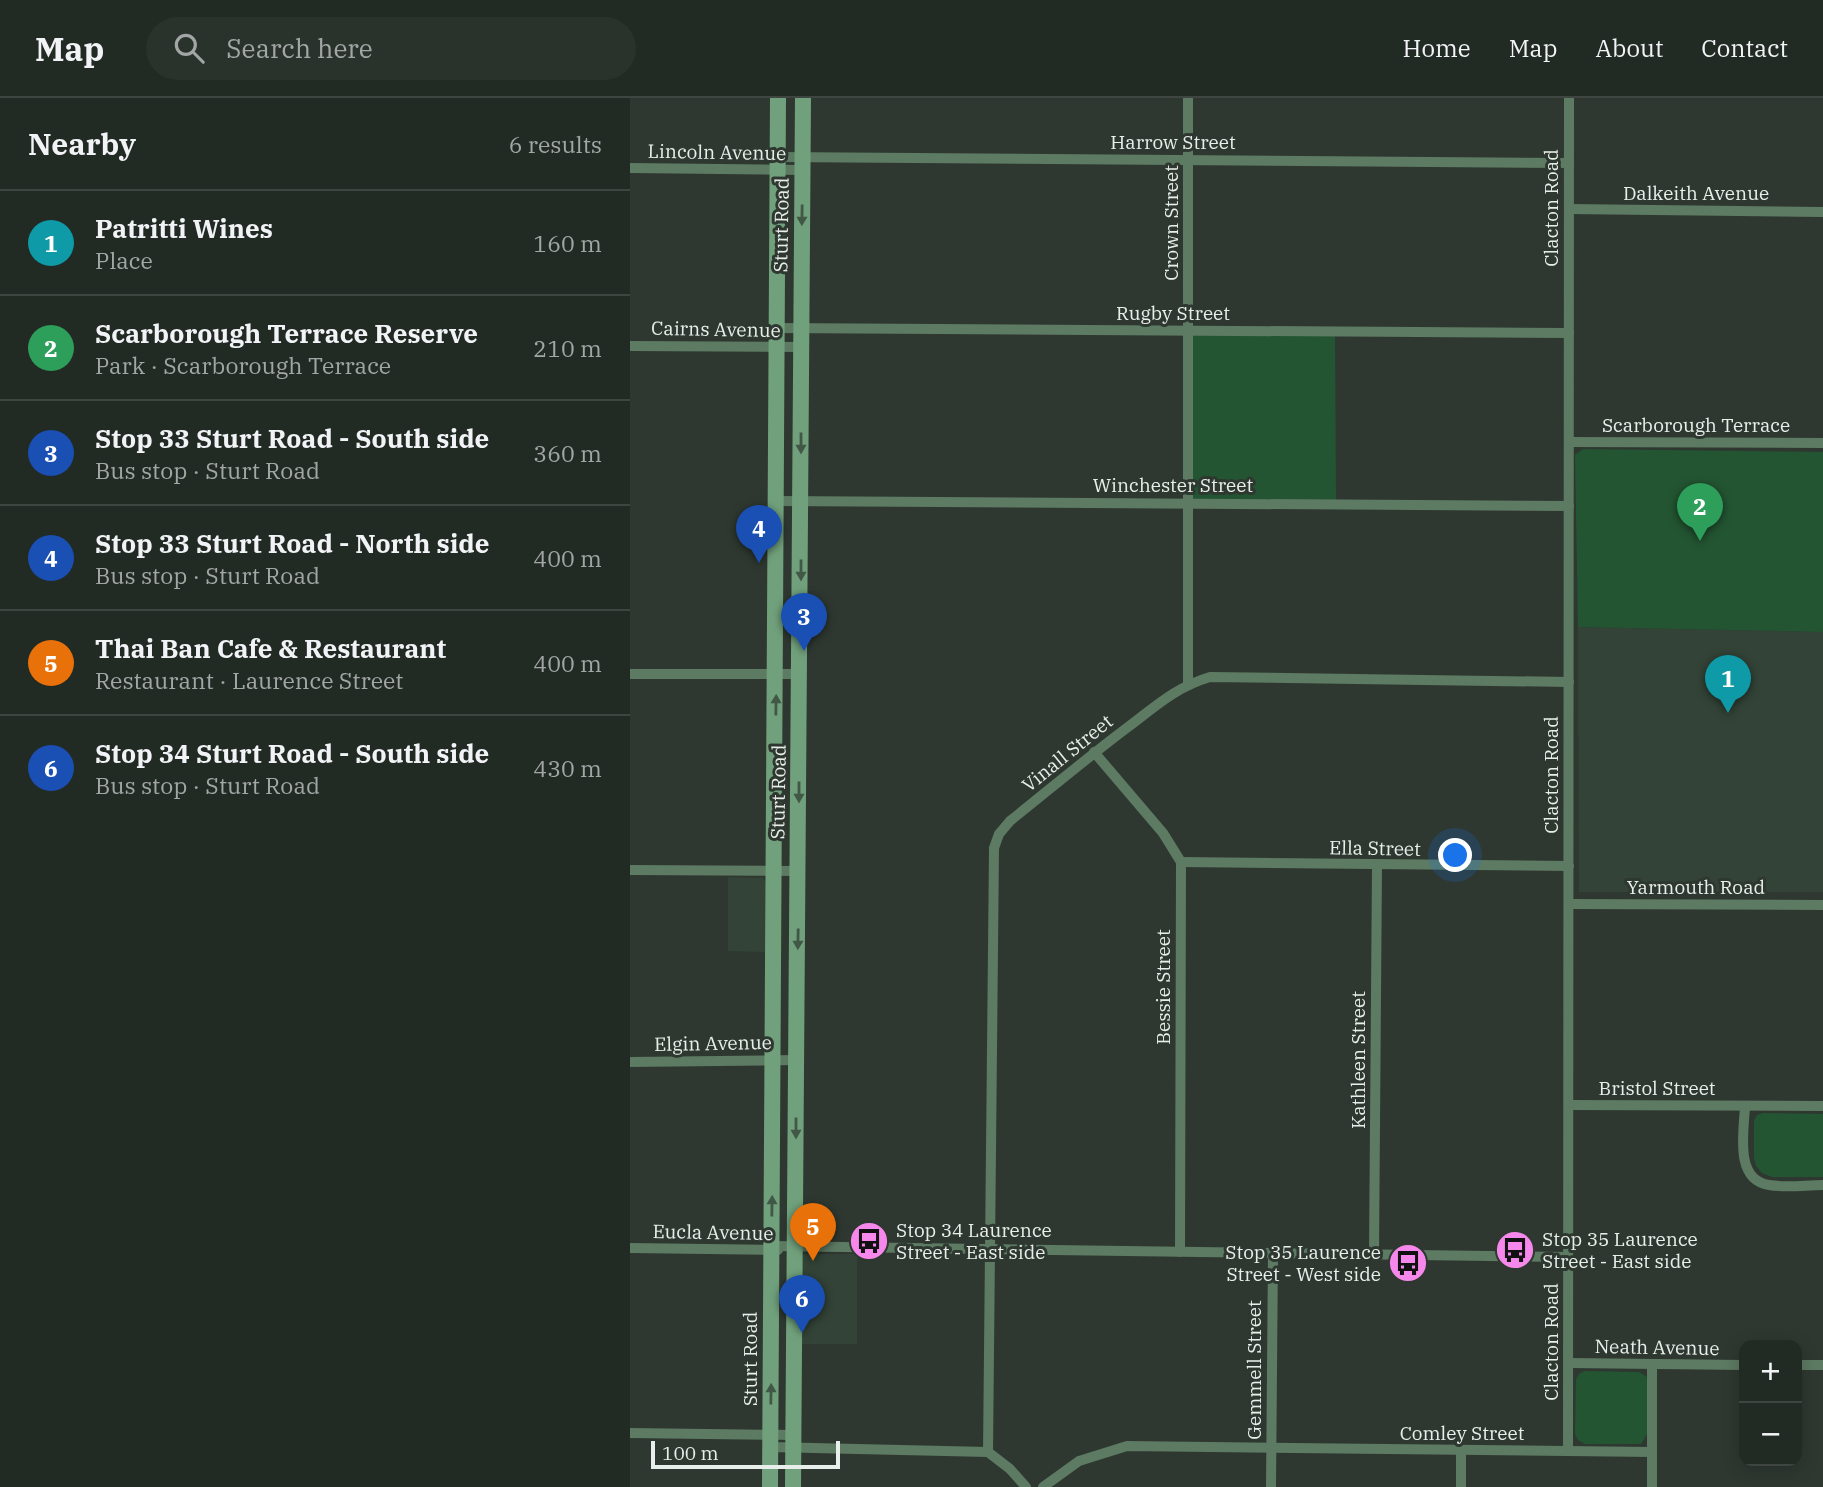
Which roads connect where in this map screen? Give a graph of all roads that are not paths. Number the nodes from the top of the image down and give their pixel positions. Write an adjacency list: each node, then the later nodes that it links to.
1 (778, 98): 6 (main road, Sturt Road)
2 (803, 98): 8 (main road, Sturt Road)
3 (1188, 98): 5 (street, Crown Street)
4 (1569, 98): 7 (street, Clacton Road)
5 (1188, 160): 7 (street, Harrow Street); 8 (street, Harrow Street); 14 (street, Crown Street)
6 (778, 163): 8 (street, Lincoln Avenue); 9 (street, Lincoln Avenue); 12 (main road, Sturt Road)
7 (1569, 163): 10 (street, Clacton Road)
8 (803, 164): 13 (main road, Sturt Road, one-way to 13)
9 (630, 168)
10 (1569, 209): 11 (street, Dalkeith Avenue); 15 (street, Clacton Road)
11 (1823, 212)
12 (776, 328): 13 (street, Rugby Street); 17 (main road, Sturt Road)
13 (801, 328): 14 (street, Rugby Street); 18 (main road, Sturt Road)
14 (1188, 331): 15 (street, Rugby Street); 23 (street, Crown Street)
15 (1569, 333): 19 (street, Clacton Road)
16 (630, 346): 17 (street, Cairns Avenue)
17 (776, 347): 18 (street, Cairns Avenue); 21 (main road, Sturt Road)
18 (801, 347): 22 (main road, Sturt Road, one-way to 22)
19 (1569, 442): 20 (street, Scarborough Terrace); 24 (street, Clacton Road)
20 (1823, 443)
21 (776, 501): 22 (street, Winchester Street); 26 (main road, Sturt Road)
22 (801, 501): 23 (street, Winchester Street); 27 (main road, Sturt Road, one-way to 27)
23 (1188, 503): 24 (street, Winchester Street); 29 (street, Crown Street)
24 (1569, 506): 28 (street, Clacton Road)
25 (630, 674): 26 (street)
26 (776, 674): 27 (street); 36 (main road, Sturt Road, one-way to 26)
27 (800, 674): 35 (main road, Sturt Road, one-way to 35)
28 (1569, 682): 29 (street, Vinall Street); 33 (street, Clacton Road)
29 (1188, 684): 30 (street, Vinall Street)
30 (1094, 752): 31 (street); 49 (street, Vinall Street)
31 (1181, 862): 32 (street, Ella Street); 50 (street, Bessie Street)
32 (1377, 866): 33 (street, Ella Street); 52 (street, Kathleen Street)
33 (1569, 866): 37 (street, Clacton Road)
34 (630, 870): 36 (street)
35 (799, 870): 36 (street); 40 (main road, Sturt Road, one-way to 40)
36 (775, 871): 39 (main road, Sturt Road)
37 (1569, 904): 38 (street, Yarmouth Road); 42 (street, Clacton Road)
38 (1823, 905)
39 (773, 1060): 40 (street, Elgin Avenue); 41 (street, Elgin Avenue); 47 (main road, Sturt Road, one-way to 39)
40 (796, 1060): 48 (main road, Sturt Road, one-way to 48)
41 (630, 1062)
42 (1569, 1105): 43 (street, Bristol Street); 53 (street, Clacton Road)
43 (1745, 1106): 44 (street, Bristol Street); 45 (street)
44 (1823, 1107)
45 (1823, 1185)
46 (630, 1248): 47 (street, Eucla Avenue)
47 (771, 1248): 48 (street, Eucla Avenue); 60 (main road, Sturt Road, one-way to 47)
48 (795, 1248): 49 (street, Eucla Avenue); 61 (main road, Sturt Road)
49 (990, 1249): 50 (street, Eucla Avenue); 65 (street, Vinall Street)
50 (1180, 1252): 51 (street, Eucla Avenue)
51 (1273, 1253): 52 (street, Eucla Avenue); 62 (street, Gemmell Street)
52 (1374, 1254): 53 (street, Eucla Avenue)
53 (1569, 1257): 54 (street, Clacton Road)
54 (1569, 1363): 55 (street, Neath Avenue); 64 (street, Clacton Road)
55 (1652, 1365): 56 (street, Neath Avenue); 66 (street)
56 (1739, 1365)
57 (1802, 1365): 58 (street)
58 (1823, 1365)
59 (630, 1433): 60 (street)
60 (770, 1441): 61 (street); 67 (main road, Sturt Road)
61 (793, 1441): 65 (street); 68 (main road, Sturt Road)
62 (1272, 1449): 63 (street, Comley Street); 70 (street, Comley Street); 71 (street, Gemmell Street)
63 (1461, 1450): 64 (street, Comley Street); 72 (street)
64 (1568, 1451): 66 (street, Comley Street)
65 (988, 1452): 69 (street)
66 (1652, 1452): 73 (street)
67 (770, 1487)
68 (793, 1487)
69 (1026, 1487)
70 (1043, 1487)
71 (1271, 1487)
72 (1461, 1487)
73 (1652, 1487)

